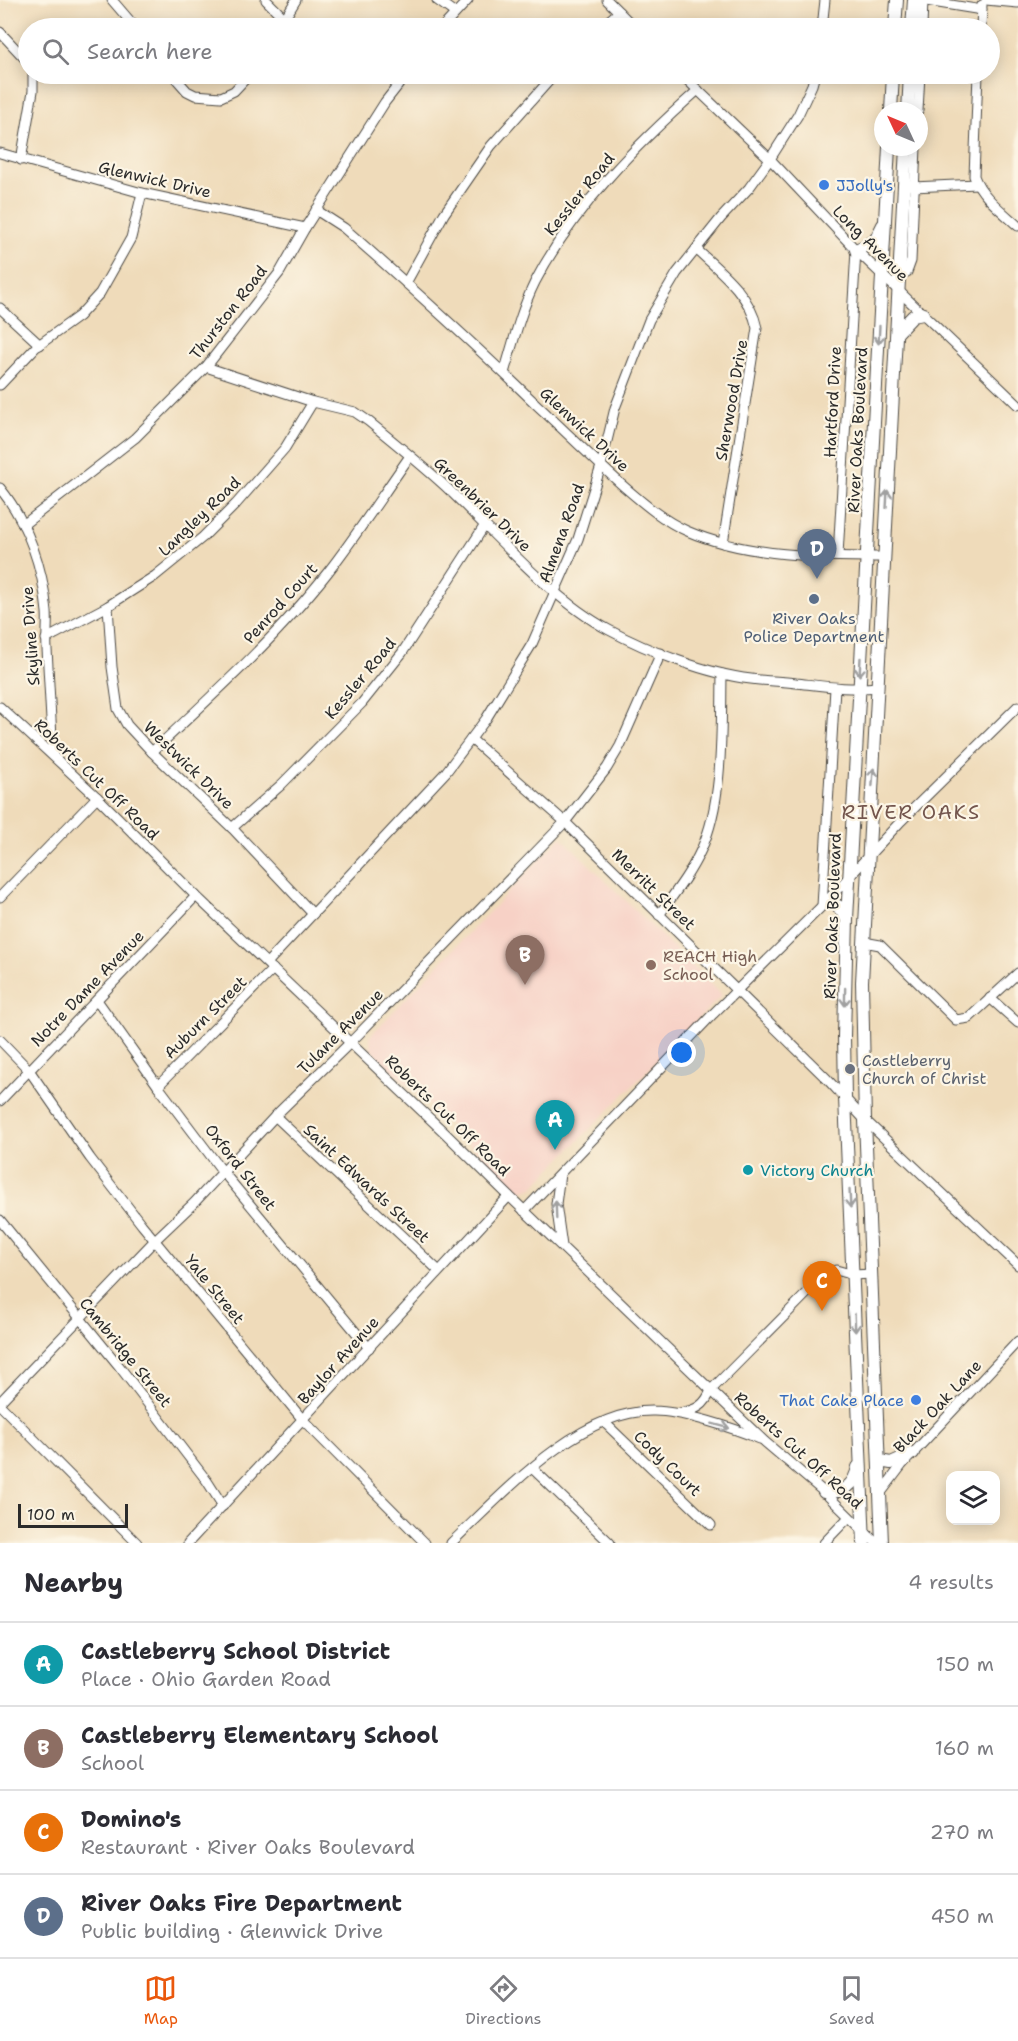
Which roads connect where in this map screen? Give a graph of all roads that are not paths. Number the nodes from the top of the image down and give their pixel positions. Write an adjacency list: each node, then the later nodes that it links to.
1 (112, 0): 16 (street)
2 (266, 0): 17 (street)
3 (296, 0): 18 (street)
4 (437, 0): 15 (street)
5 (468, 0): 15 (street)
6 (607, 0): 14 (street)
7 (825, 0): 22 (street)
8 (897, 0): 23 (main road)
9 (914, 0): 24 (main road)
10 (922, 0): 13 (street); 25 (street)
11 (985, 0): 12 (street); 13 (street)
12 (1018, 3)
13 (982, 10): 26 (street)
14 (619, 12): 20 (street); 21 (street)
15 (455, 13): 19 (street)
16 (127, 18)
17 (284, 18)
18 (286, 18)
19 (451, 18)
20 (612, 18)
21 (625, 18)
22 (823, 18)
23 (896, 18)
24 (913, 18)
25 (922, 18)
26 (982, 18)
27 (0, 32): 28 (street)
28 (18, 51)
29 (33, 84): 49 (street)
30 (181, 84): 31 (street)
31 (241, 84)
32 (399, 84): 53 (street, Thurston Road)
33 (546, 84): 61 (street)
34 (692, 84): 40 (street, Long Avenue)
35 (813, 84): 48 (street, Almena Road)
36 (892, 84): 41 (main road)
37 (910, 84): 42 (main road)
38 (919, 84): 43 (street)
39 (977, 84): 50 (street)
40 (698, 90): 48 (street, Long Avenue); 68 (street, Kessler Road)
41 (891, 102)
42 (909, 102)
43 (918, 102)
44 (0, 153): 49 (street, Glenwick Drive)
45 (889, 156): 54 (main road, River Oaks Boulevard)
46 (906, 156): 59 (main road, River Oaks Boulevard)
47 (915, 156): 51 (street, River Oaks Boulevard)
48 (770, 159): 57 (street, Almena Road); 58 (street, Long Avenue)
49 (21, 160): 52 (street, Glenwick Drive)
50 (977, 184): 51 (street); 55 (street)
51 (913, 187): 59 (street, River Oaks Boulevard)
52 (142, 193): 56 (street, Glenwick Drive); 66 (street)
53 (316, 210): 56 (street, Thurston Road); 61 (street, Glenwick Drive)
54 (885, 221): 58 (main road); 60 (main road, River Oaks Boulevard)
55 (1018, 226)
56 (305, 228): 67 (street, Thurston Road)
57 (696, 249): 73 (street, Almena Road); 77 (street, Sherwood Drive)
58 (856, 250): 60 (street, Long Avenue); 78 (street, Hartford Drive)
59 (900, 275): 62 (main road, River Oaks Boulevard)
60 (882, 277): 62 (street, Long Avenue); 79 (main road, River Oaks Boulevard, one-way to 79)
61 (406, 283): 68 (street, Glenwick Drive)
62 (899, 292): 64 (street, Long Avenue); 65 (main road, River Oaks Boulevard)
63 (0, 308): 66 (street)
64 (923, 314): 65 (main road); 71 (street, Long Avenue)
65 (897, 333): 80 (main road, River Oaks Boulevard, one-way to 65)
66 (40, 345): 69 (street)
67 (206, 367): 70 (street, Greenbrier Drive); 75 (street, Thurston Road)
68 (504, 373): 73 (street, Glenwick Drive)
69 (0, 385)
70 (313, 402): 72 (street, Greenbrier Drive); 82 (street, Langley Road)
71 (1018, 405)
72 (410, 456): 76 (street, Greenbrier Drive); 92 (street, Penrod Court)
73 (601, 466): 77 (street, Glenwick Drive); 81 (street, Almena Road)
74 (0, 488): 75 (street, Skyline Drive)
75 (23, 525): 83 (street, Skyline Drive)
76 (485, 525): 81 (street, Greenbrier Drive); 97 (street, Kessler Road)
77 (723, 543): 78 (street, Glenwick Drive)
78 (838, 555): 79 (street, Glenwick Drive)
79 (866, 557): 80 (street, Glenwick Drive); 88 (main road, River Oaks Boulevard, one-way to 88)
80 (884, 557): 86 (main road, River Oaks Boulevard)
81 (556, 592): 84 (street, Greenbrier Drive); 91 (street, Almena Road)
82 (108, 606): 83 (street, Langley Road); 92 (street, Westwick Drive)
83 (46, 639): 93 (street, Skyline Drive)
84 (661, 653): 85 (street, Greenbrier Drive); 96 (street, Tulane Avenue)
85 (722, 674): 87 (street, Greenbrier Drive); 106 (street)
86 (878, 687): 88 (street, Greenbrier Drive); 98 (main road, River Oaks Boulevard, one-way to 86)
87 (834, 688): 88 (street, Greenbrier Drive); 104 (street)
88 (859, 689): 94 (main road, River Oaks Boulevard)
89 (0, 707): 93 (street, Roberts Cut Off Road)
90 (1017, 710): 99 (street)
91 (471, 739): 96 (street, Merritt Street); 105 (street, Almena Road)
92 (152, 752): 97 (street, Westwick Drive)
93 (53, 755): 95 (street, Roberts Cut Off Road)
94 (855, 777): 98 (main road); 100 (main road, River Oaks Boulevard)
95 (97, 797): 102 (street, Roberts Cut Off Road); 103 (street)
96 (565, 822): 106 (street, Merritt Street); 116 (street, Tulane Avenue)
97 (232, 828): 105 (street, Westwick Drive)
98 (870, 832): 99 (main road, River Oaks Boulevard)
99 (869, 857): 100 (street); 108 (main road, River Oaks Boulevard)
100 (850, 877): 101 (main road, River Oaks Boulevard); 104 (street)
101 (849, 894): 107 (main road, River Oaks Boulevard); 108 (main road)
102 (196, 896): 109 (street, Roberts Cut Off Road); 113 (street, Notre Dame Avenue)
103 (0, 897)
104 (825, 903): 107 (main road); 111 (street)
105 (313, 914): 109 (street, Almena Road)
106 (658, 915): 111 (street, Merritt Street)
107 (847, 919): 119 (main road, River Oaks Boulevard, one-way to 119)
108 (864, 946): 112 (street); 122 (main road, River Oaks Boulevard)
109 (270, 966): 116 (street, Roberts Cut Off Road); 118 (street, Auburn Street)
110 (1018, 973): 112 (street)
111 (737, 991): 119 (street, Merritt Street); 124 (street)
112 (990, 998): 114 (street)
113 (97, 1000): 117 (street, Notre Dame Avenue); 118 (street, Oxford Street)
114 (1018, 1023)
115 (0, 1040): 117 (street, Yale Street)
116 (351, 1042): 121 (street, Tulane Avenue); 125 (street, Roberts Cut Off Road)
117 (29, 1070): 120 (street, Notre Dame Avenue); 128 (street, Yale Street)
118 (158, 1086): 123 (street, Oxford Street)
119 (845, 1098): 122 (street, Merritt Street); 133 (main road, River Oaks Boulevard, one-way to 133)
120 (0, 1101)
121 (275, 1116): 123 (street, Tulane Avenue); 131 (street, Saint Edwards Street)
122 (865, 1120): 130 (street, Merritt Street); 132 (main road, River Oaks Boulevard)
123 (223, 1172): 128 (street, Tulane Avenue); 136 (street, Oxford Street)
124 (560, 1173): 126 (street); 129 (street, one-way to 124)
125 (509, 1196): 126 (street, Roberts Cut Off Road); 131 (street, Baylor Avenue)
126 (524, 1210): 129 (street, Roberts Cut Off Road)
127 (0, 1220): 134 (street, Cambridge Street)
128 (155, 1240): 134 (street, Tulane Avenue); 142 (street, Yale Street)
129 (562, 1246): 137 (street, Roberts Cut Off Road)
130 (1018, 1265)
131 (440, 1271): 136 (street, Baylor Avenue)
132 (872, 1274): 133 (street); 141 (main road, River Oaks Boulevard)
133 (854, 1275): 137 (street); 140 (main road, River Oaks Boulevard, one-way to 140)
134 (80, 1319): 138 (street, Tulane Avenue); 151 (street, Cambridge Street)
135 (1018, 1341): 145 (street, Black Oak Lane)
136 (369, 1348): 142 (street, Baylor Avenue)
137 (711, 1390): 139 (street); 144 (street, Roberts Cut Off Road)
138 (0, 1404): 155 (street)
139 (675, 1413): 143 (street); 144 (street, one-way to 144)
140 (859, 1419): 141 (main road); 146 (main road, River Oaks Boulevard)
141 (877, 1419): 147 (main road, River Oaks Boulevard)
142 (303, 1420): 151 (street, Baylor Avenue); 157 (street, Yale Street)
143 (604, 1422): 148 (street); 153 (street, Cody Court)
144 (765, 1442): 149 (street, Roberts Cut Off Road)
145 (913, 1453): 147 (main road); 150 (street, Black Oak Lane)
146 (861, 1454): 149 (main road); 154 (main road, River Oaks Boulevard)
147 (879, 1461): 150 (main road, River Oaks Boulevard)
148 (532, 1468): 158 (street); 159 (street)
149 (824, 1492): 152 (street, Roberts Cut Off Road)
150 (880, 1494): 162 (main road, River Oaks Boulevard)
151 (223, 1506): 156 (street, Baylor Avenue)
152 (849, 1517): 154 (street, Roberts Cut Off Road); 160 (street)
153 (711, 1525)
154 (864, 1537): 161 (street, Roberts Cut Off Road)
155 (137, 1543)
156 (188, 1543)
157 (425, 1543)
158 (451, 1543)
159 (610, 1543)
160 (824, 1543)
161 (876, 1543)
162 (882, 1543)

